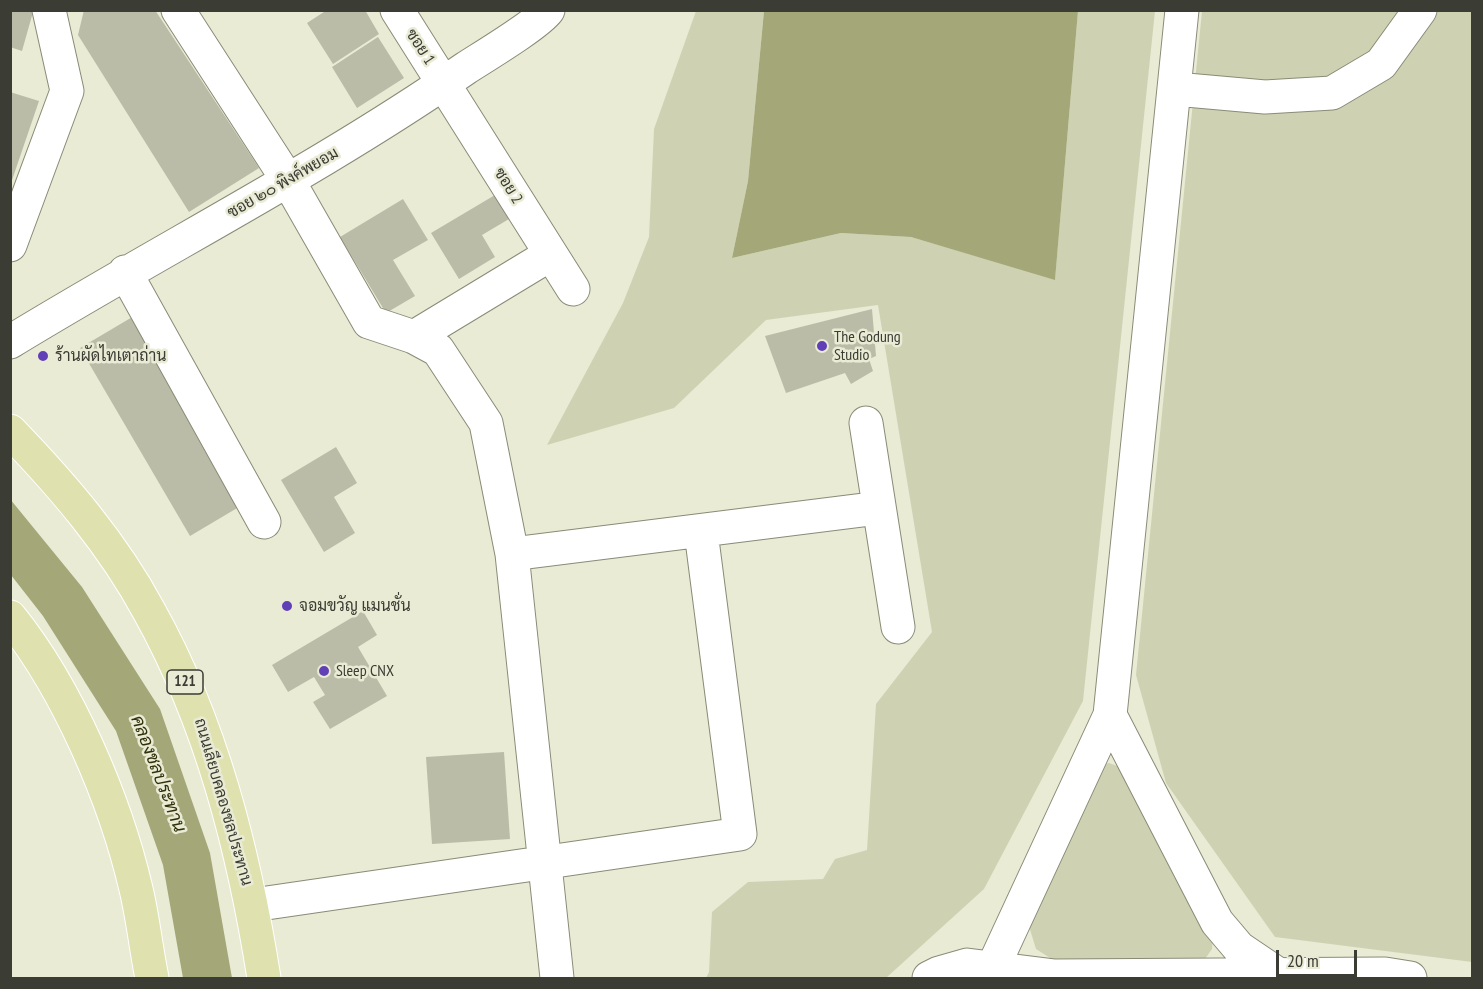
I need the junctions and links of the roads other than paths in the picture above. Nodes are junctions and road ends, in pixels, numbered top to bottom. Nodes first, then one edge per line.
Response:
1 (49, 10) edge
2 (178, 10) edge
3 (397, 10) edge
4 (548, 10) edge
5 (1182, 10) edge
6 (1420, 10) edge
7 (443, 84) junction
8 (1175, 89) junction
9 (289, 182) junction
10 (10, 245) edge
11 (551, 254) junction
12 (125, 272) junction
13 (573, 289) dead end
14 (414, 337) junction
15 (10, 342) edge
16 (866, 423) dead end
17 (10, 431) edge
18 (879, 508) junction
19 (264, 522) dead end
20 (701, 532) junction
21 (512, 554) junction
22 (10, 617) edge
23 (898, 627) dead end
24 (1110, 715) junction
25 (547, 862) junction
26 (253, 905) junction
27 (991, 973) edge
28 (1276, 973) junction
29 (152, 978) edge
30 (264, 978) edge
31 (557, 978) edge
32 (929, 978) edge
33 (1410, 978) edge

1 - 10 street
2 - 9 street
3 - 7 street, ซอย 1
4 - 7 street, ซอย ๒๐ พิงค์พยอม
5 - 8 street
6 - 8 street
7 - 9 street, ซอย ๒๐ พิงค์พยอม
7 - 11 street, ซอย 2
8 - 24 street
9 - 12 street, ซอย ๒๐ พิงค์พยอม
9 - 14 street
11 - 13 street, ซอย 2
11 - 14 street
12 - 15 street, ซอย ๒๐ พิงค์พยอม
12 - 19 street
14 - 21 street
16 - 18 street
17 - 26 main road, ถนนเลียบคลองชลประทาน / 121
18 - 20 street
18 - 23 street
20 - 21 street
20 - 25 street
21 - 25 street
22 - 29 main road
24 - 27 street
24 - 28 street
25 - 26 street
25 - 31 street
26 - 30 main road, ถนนเลียบคลองชลประทาน / 121
27 - 28 street
27 - 32 street
28 - 33 street

